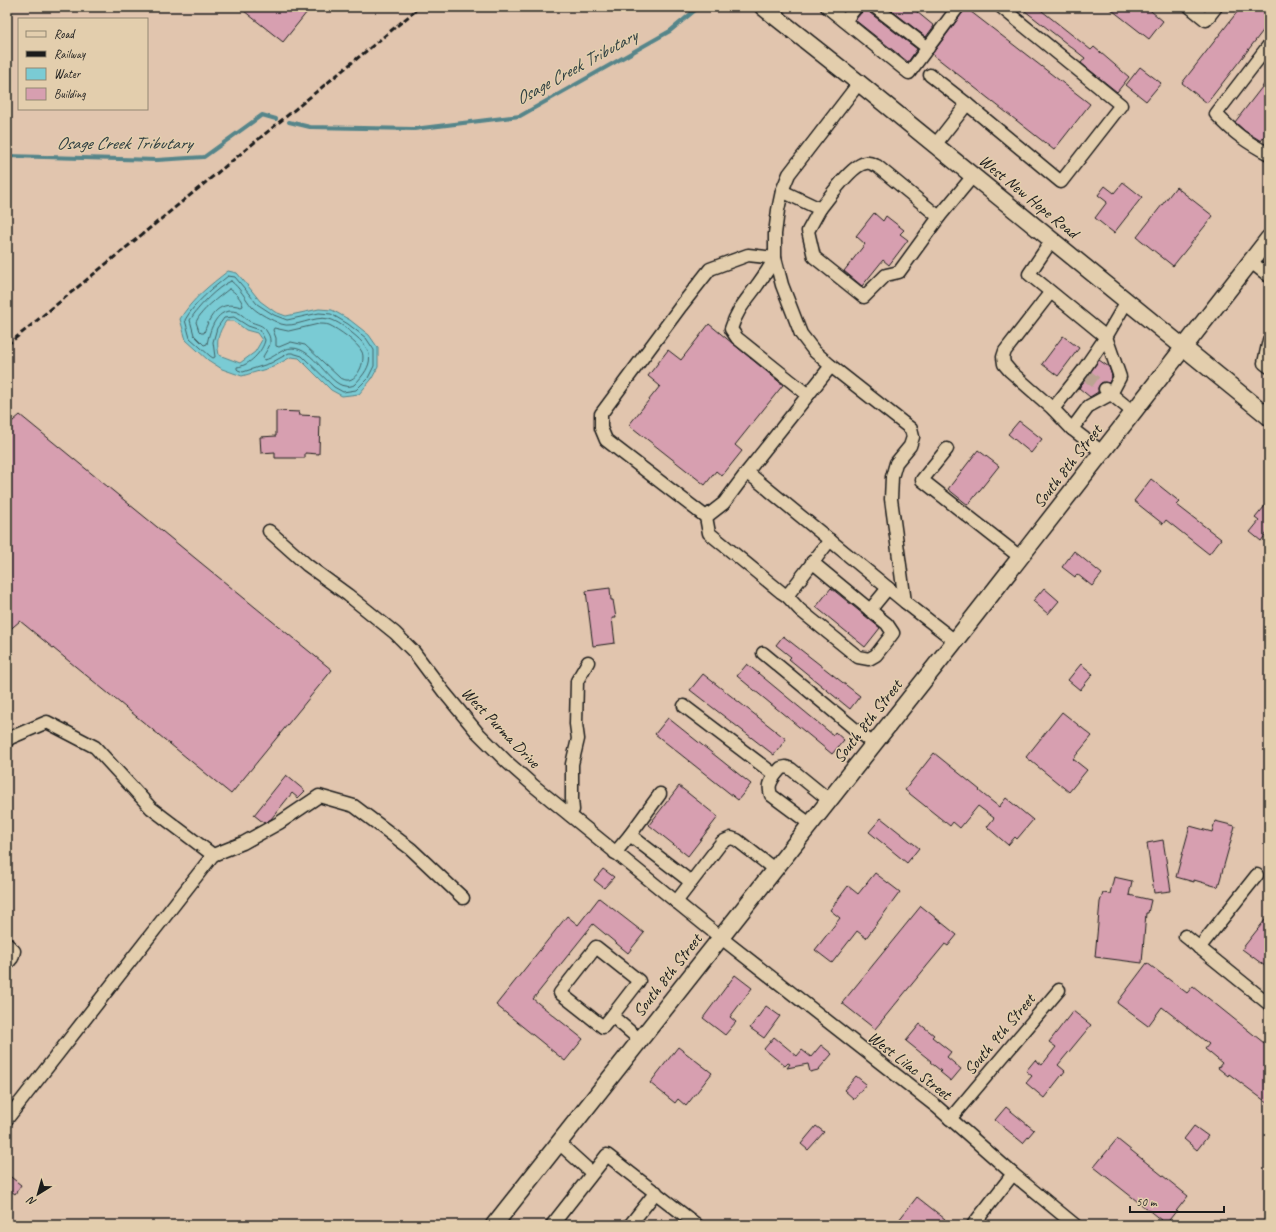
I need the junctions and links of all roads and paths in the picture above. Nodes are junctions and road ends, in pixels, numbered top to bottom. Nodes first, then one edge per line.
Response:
1 (763, 7) edge
2 (828, 7) edge
3 (856, 7) edge
4 (876, 7) edge
5 (958, 7) edge
6 (1001, 7) edge
7 (1190, 7) edge
8 (1216, 7) edge
9 (845, 22) junction
10 (1269, 45) edge
11 (928, 48) junction
12 (930, 75) dead end
13 (859, 83) junction
14 (967, 104) junction
15 (936, 145) junction
16 (1269, 154) edge
17 (973, 176) junction
18 (782, 191) junction
19 (820, 209) junction
20 (939, 217) junction
21 (1269, 238) edge
22 (1052, 240) junction
23 (775, 258) junction
24 (1251, 262) junction
25 (1269, 276) edge
26 (1050, 293) junction
27 (1127, 301) junction
28 (1106, 337) junction
29 (1269, 340) edge
30 (1184, 347) junction
31 (831, 366) junction
32 (1269, 368) edge
33 (1108, 391) junction
34 (808, 395) junction
35 (1053, 409) junction
36 (1133, 412) junction
37 (1269, 417) edge
38 (1072, 428) junction
39 (947, 449) dead end
40 (1102, 452) junction
41 (747, 472) junction
42 (706, 517) junction
43 (268, 531) dead end
44 (830, 540) junction
45 (1020, 557) junction
46 (812, 562) junction
47 (888, 588) junction
48 (787, 596) junction
49 (905, 602) junction
50 (870, 610) junction
51 (955, 641) junction
52 (763, 653) dead end
53 (588, 662) dead end
54 (684, 706) dead end
55 (7, 741) edge
56 (873, 744) junction
57 (775, 775) junction
58 (660, 794) dead end
59 (829, 800) junction
60 (570, 815) junction
61 (810, 824) junction
62 (630, 835) junction
63 (616, 853) junction
64 (213, 855) junction
65 (774, 869) junction
66 (1257, 875) dead end
67 (692, 882) junction
68 (463, 898) dead end
69 (676, 902) junction
70 (1185, 936) dead end
71 (720, 937) junction
72 (7, 944) edge
73 (1199, 948) junction
74 (7, 964) edge
75 (1059, 990) dead end
76 (1269, 1004) edge
77 (612, 1016) junction
78 (640, 1040) junction
79 (7, 1119) edge
80 (950, 1119) junction
81 (559, 1143) junction
82 (592, 1173) junction
83 (1013, 1174) junction
84 (656, 1192) junction
85 (494, 1225) edge
86 (552, 1225) edge
87 (630, 1225) edge
88 (697, 1225) edge
89 (973, 1225) edge
90 (1075, 1225) edge

1 - 13 main road, West New Hope Road
2 - 9 street
3 - 9 street
4 - 11 street
5 - 11 street
6 - 14 street
7 - 8 street
9 - 11 street
10 - 16 street
12 - 14 street
13 - 15 main road, West New Hope Road
13 - 18 street
14 - 15 street
15 - 17 main road, West New Hope Road
17 - 20 street
17 - 22 main road, West New Hope Road
18 - 19 street
18 - 23 street
19 - 20 street
19 - 20 street
21 - 24 main road, South 8th Street
22 - 26 street
22 - 27 main road, West New Hope Road
23 - 31 street
23 - 34 street
23 - 42 street
24 - 25 street
24 - 30 main road, South 8th Street
26 - 28 street
26 - 35 street
27 - 28 street
27 - 30 main road, West New Hope Road
28 - 33 street
28 - 35 street
29 - 32 street
30 - 36 main road, South 8th Street
30 - 37 main road, West New Hope Road
31 - 34 street
31 - 49 street
33 - 36 street
33 - 38 street
34 - 41 street
35 - 38 street
36 - 40 main road, South 8th Street
38 - 40 street
39 - 45 street
40 - 45 main road, South 8th Street
41 - 42 street
41 - 44 street
42 - 48 street
43 - 60 street, West Purma Drive
44 - 46 street
44 - 47 street
45 - 51 main road, South 8th Street
46 - 48 street
46 - 50 street
47 - 49 street
47 - 50 street
48 - 50 street
49 - 51 street
51 - 56 main road, South 8th Street
52 - 56 street
53 - 60 street
54 - 57 street
55 - 64 street
56 - 59 main road, South 8th Street
57 - 59 street
57 - 61 street
58 - 62 street
59 - 61 main road, South 8th Street
60 - 63 street, West Purma Drive
61 - 65 main road, South 8th Street
62 - 63 street
62 - 67 street
63 - 69 street, West Purma Drive
64 - 68 street
64 - 79 street
65 - 67 street
65 - 71 main road, South 8th Street
66 - 73 street
67 - 69 street
69 - 71 street, West Purma Drive
70 - 73 street
71 - 78 main road, South 8th Street
71 - 80 street, West Lilac Street
72 - 74 street
73 - 76 street
75 - 80 street, South 9th Street
77 - 77 street
77 - 78 street
78 - 81 main road, South 8th Street
80 - 83 street, West Lilac Street
81 - 82 street
81 - 85 main road, South 8th Street
82 - 84 street
82 - 86 street
83 - 89 street
83 - 90 street, West Lilac Street
84 - 87 street
84 - 88 street

